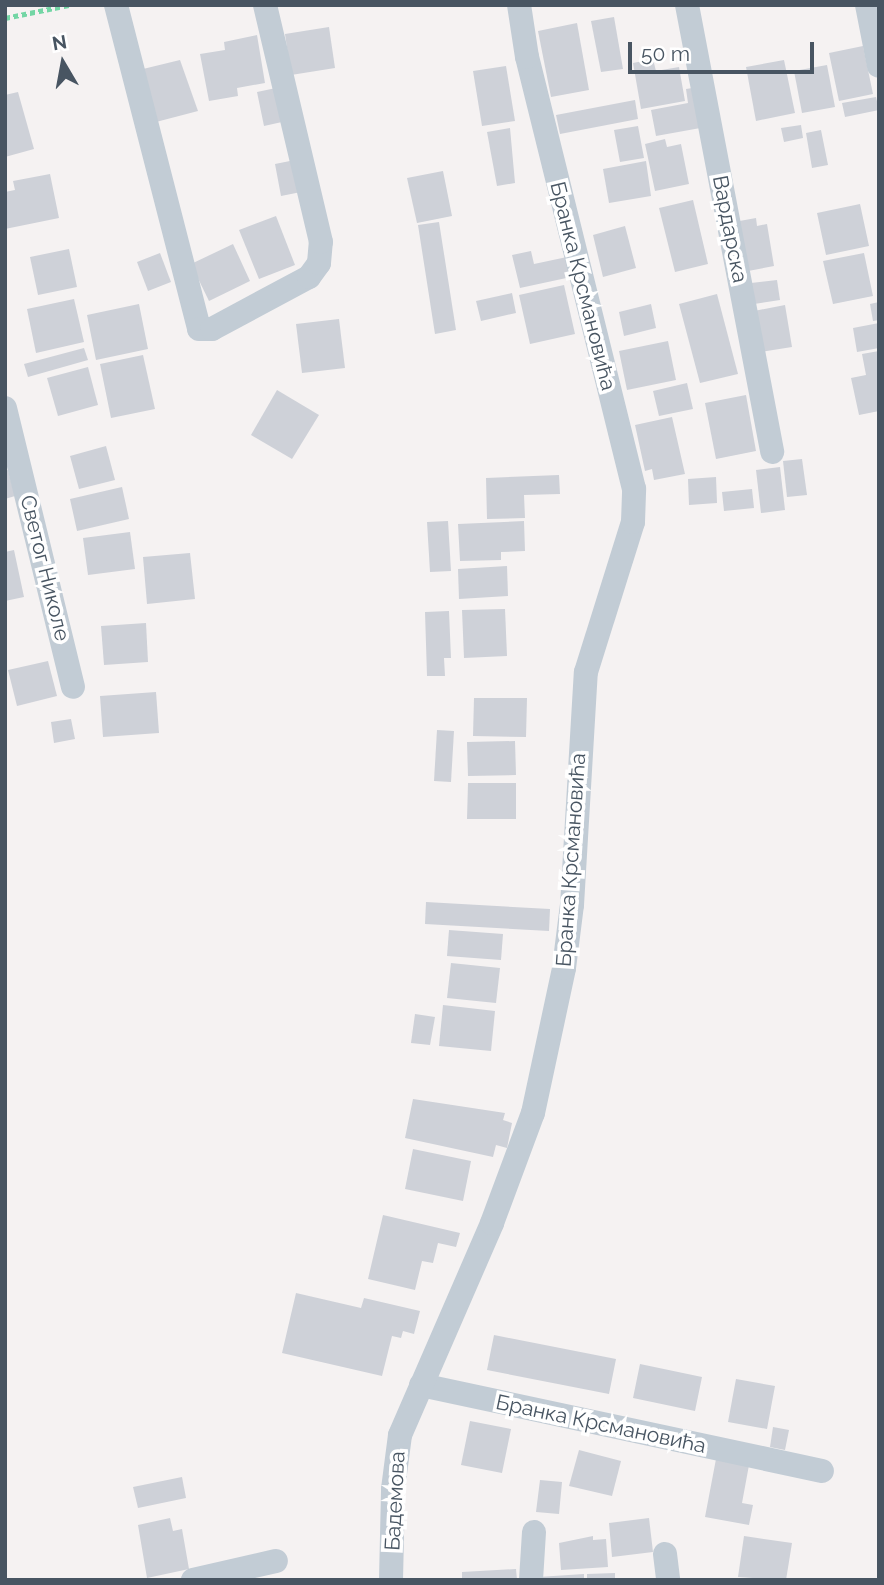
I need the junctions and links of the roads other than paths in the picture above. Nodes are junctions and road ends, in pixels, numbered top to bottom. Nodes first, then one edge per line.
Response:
1 (116, 5) edge
2 (265, 5) edge
3 (519, 5) edge
4 (687, 5) edge
5 (867, 5) edge
6 (879, 65) edge
7 (5, 408) edge
8 (772, 452) dead end
9 (73, 687) dead end
10 (421, 1385) junction
11 (822, 1471) dead end
12 (534, 1532) dead end
13 (665, 1554) dead end
14 (276, 1561) dead end
15 (193, 1580) edge
16 (391, 1580) edge
17 (531, 1580) edge
18 (668, 1580) edge

1 - 2 street
3 - 10 street, Бранка Крсмановића
4 - 8 street, Вардарска
5 - 6 street
7 - 9 street, Светог Николе
10 - 11 street, Бранка Крсмановића
10 - 16 street, Бадемова
12 - 17 street
13 - 18 street
14 - 15 street

